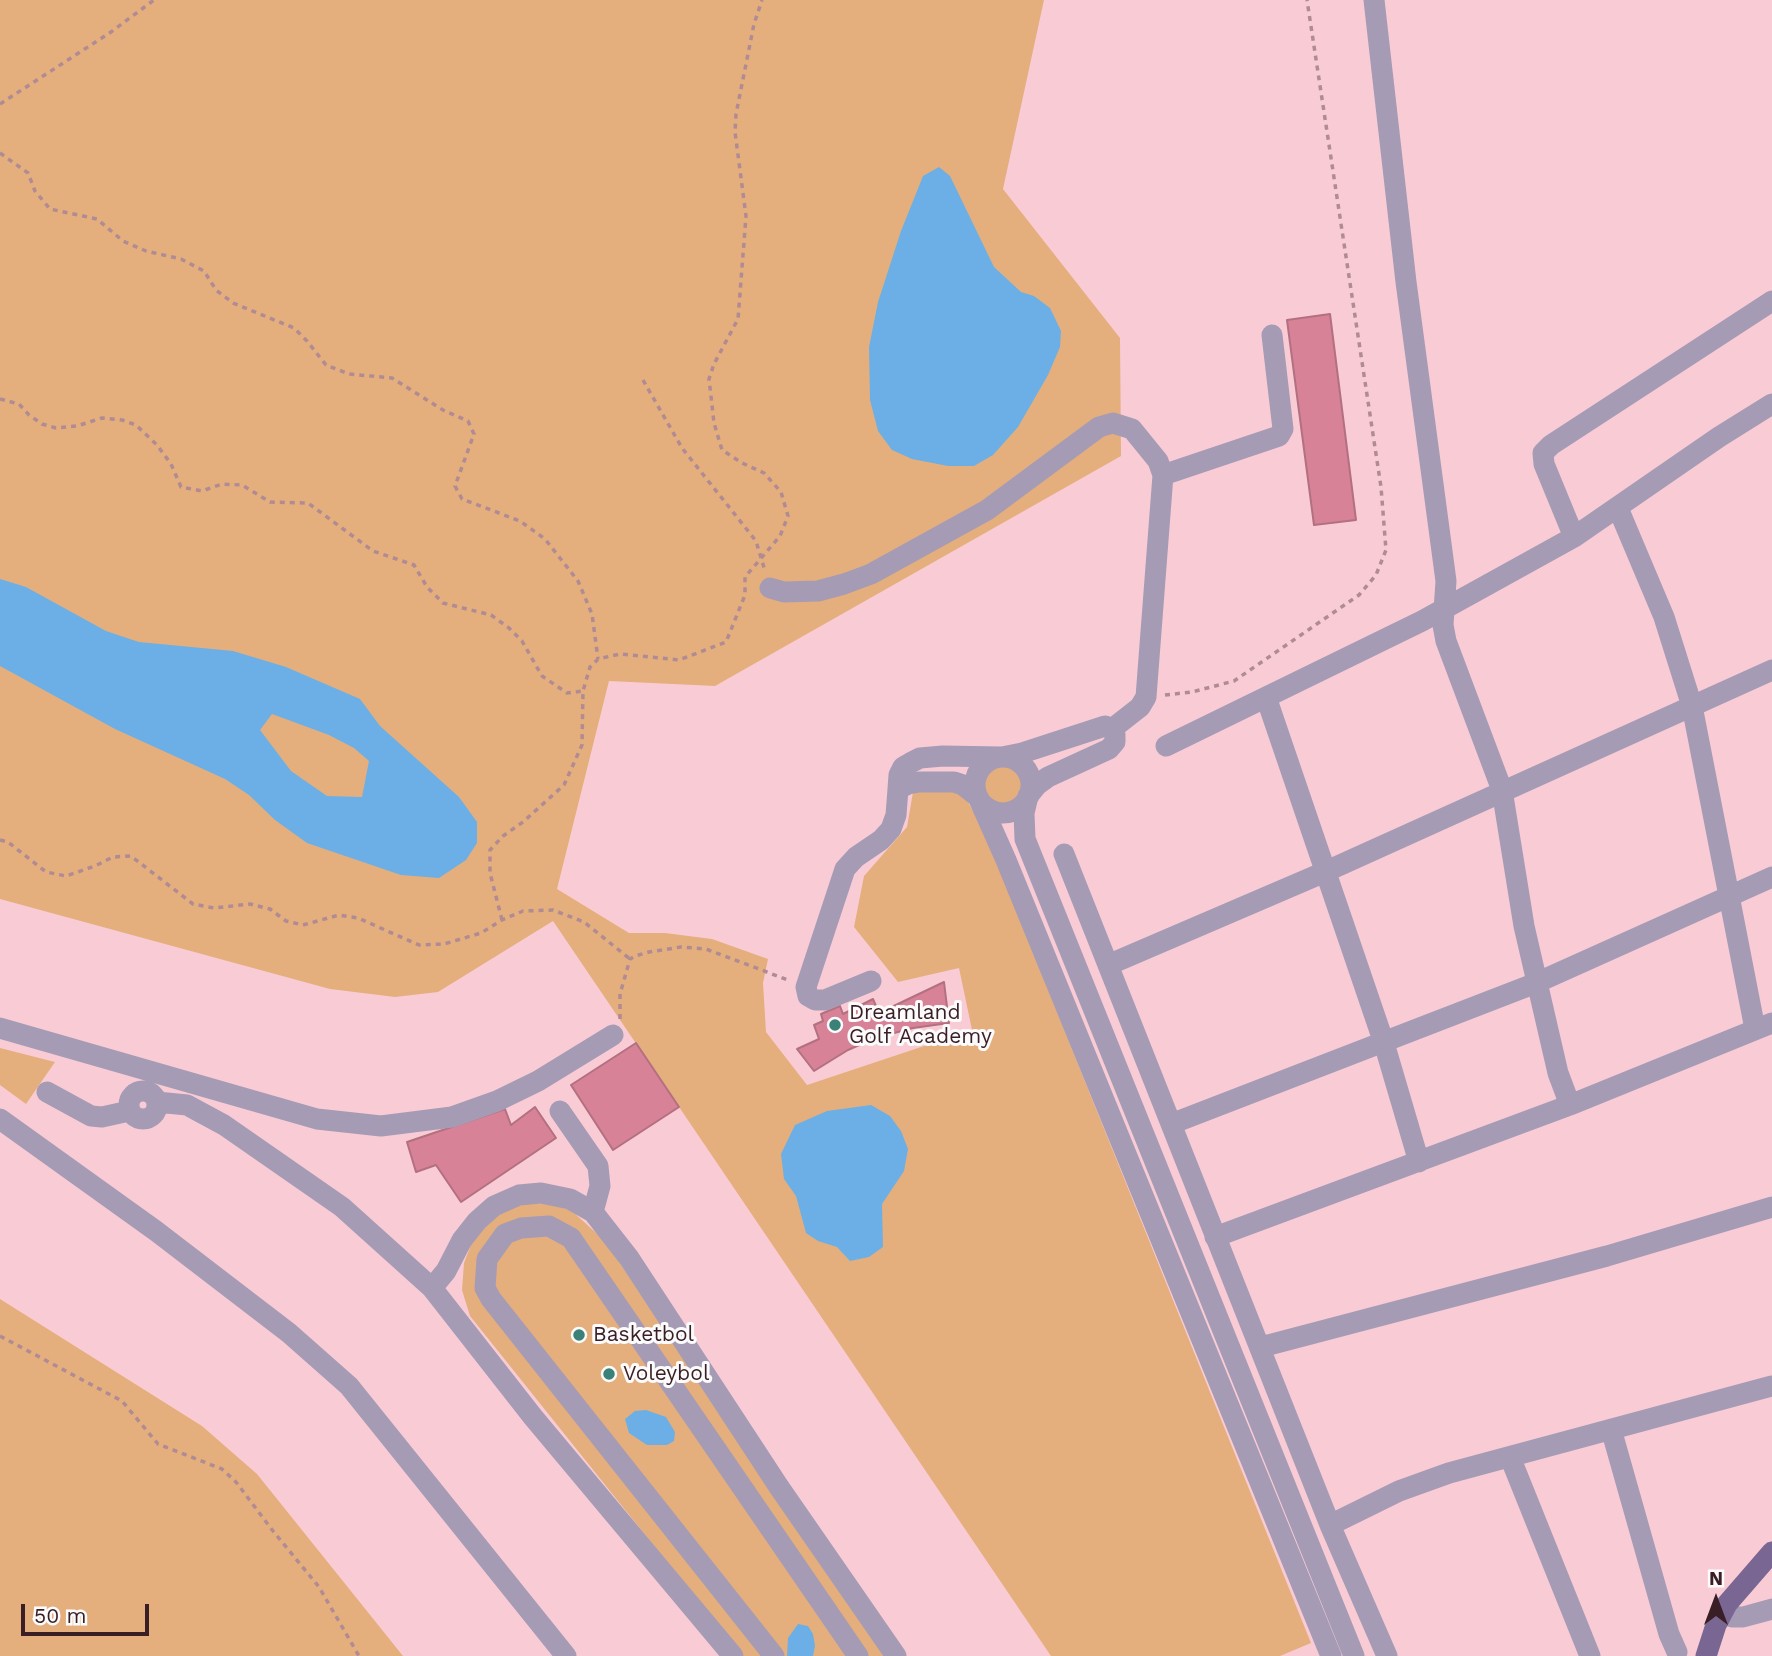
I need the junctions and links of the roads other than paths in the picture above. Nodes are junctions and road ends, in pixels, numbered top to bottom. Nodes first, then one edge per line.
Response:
1 (1374, 0) edge
2 (1772, 301) edge
3 (1272, 335) dead end
4 (1772, 404) edge
5 (1163, 475) junction
6 (1618, 508) junction
7 (1574, 537) junction
8 (770, 588) road end
9 (1446, 608) junction
10 (1772, 670) edge
11 (1266, 697) junction
12 (1692, 706) junction
13 (1112, 729) junction
14 (1166, 746) dead end
15 (1002, 757) junction
16 (898, 789) junction
17 (1502, 790) junction
18 (1028, 796) junction
19 (978, 797) junction
20 (1064, 854) dead end
21 (1327, 871) junction
22 (1772, 877) edge
23 (1729, 896) junction
24 (1108, 965) junction
25 (871, 981) dead end
26 (1536, 983) junction
27 (1764, 1026) edge
28 (0, 1028) edge
29 (617, 1031) road end
30 (1384, 1043) junction
31 (47, 1092) dead end
32 (1570, 1105) junction
33 (560, 1111) dead end
34 (0, 1119) edge
35 (1171, 1124) junction
36 (1419, 1162) junction
37 (1772, 1207) edge
38 (593, 1212) junction
39 (1215, 1237) junction
40 (432, 1288) junction
41 (1261, 1347) junction
42 (1772, 1386) edge
43 (1611, 1429) junction
44 (1510, 1457) junction
45 (1331, 1525) junction
46 (1772, 1552) edge
47 (1772, 1609) edge
48 (1721, 1614) junction
49 (1672, 1654) edge
50 (1707, 1655) edge
51 (566, 1656) edge
52 (733, 1656) edge
53 (774, 1656) edge
54 (858, 1656) edge
55 (896, 1656) edge
56 (1331, 1656) edge
57 (1354, 1656) edge
58 (1387, 1656) edge
59 (1590, 1656) edge

1 - 9 street
2 - 7 street
3 - 5 street
4 - 6 street
5 - 8 street
5 - 13 street
6 - 7 street
6 - 12 street
7 - 9 street
9 - 11 street
9 - 17 street
10 - 12 street
11 - 14 street
11 - 21 street
12 - 17 street
12 - 23 street
13 - 15 street
13 - 18 street
15 - 16 street
15 - 18 street
15 - 19 street
16 - 19 street
16 - 25 street
17 - 21 street
17 - 26 street
18 - 19 street
18 - 57 street
19 - 56 street
20 - 24 street
21 - 24 street
21 - 30 street
22 - 23 street
23 - 26 street
23 - 27 street
24 - 35 street
26 - 30 street
26 - 32 street
27 - 32 street
28 - 29 street
30 - 35 street
30 - 36 street
31 - 40 street
32 - 36 street
33 - 38 street
34 - 51 street
35 - 39 street
36 - 39 street
37 - 41 street
38 - 40 street
38 - 55 street
39 - 41 street
40 - 52 street
41 - 45 street
42 - 43 street
43 - 44 street
43 - 49 street
44 - 45 street
44 - 59 street
45 - 58 street
46 - 48 main road
47 - 48 street
48 - 50 main road
49 - 50 street
53 - 54 street

